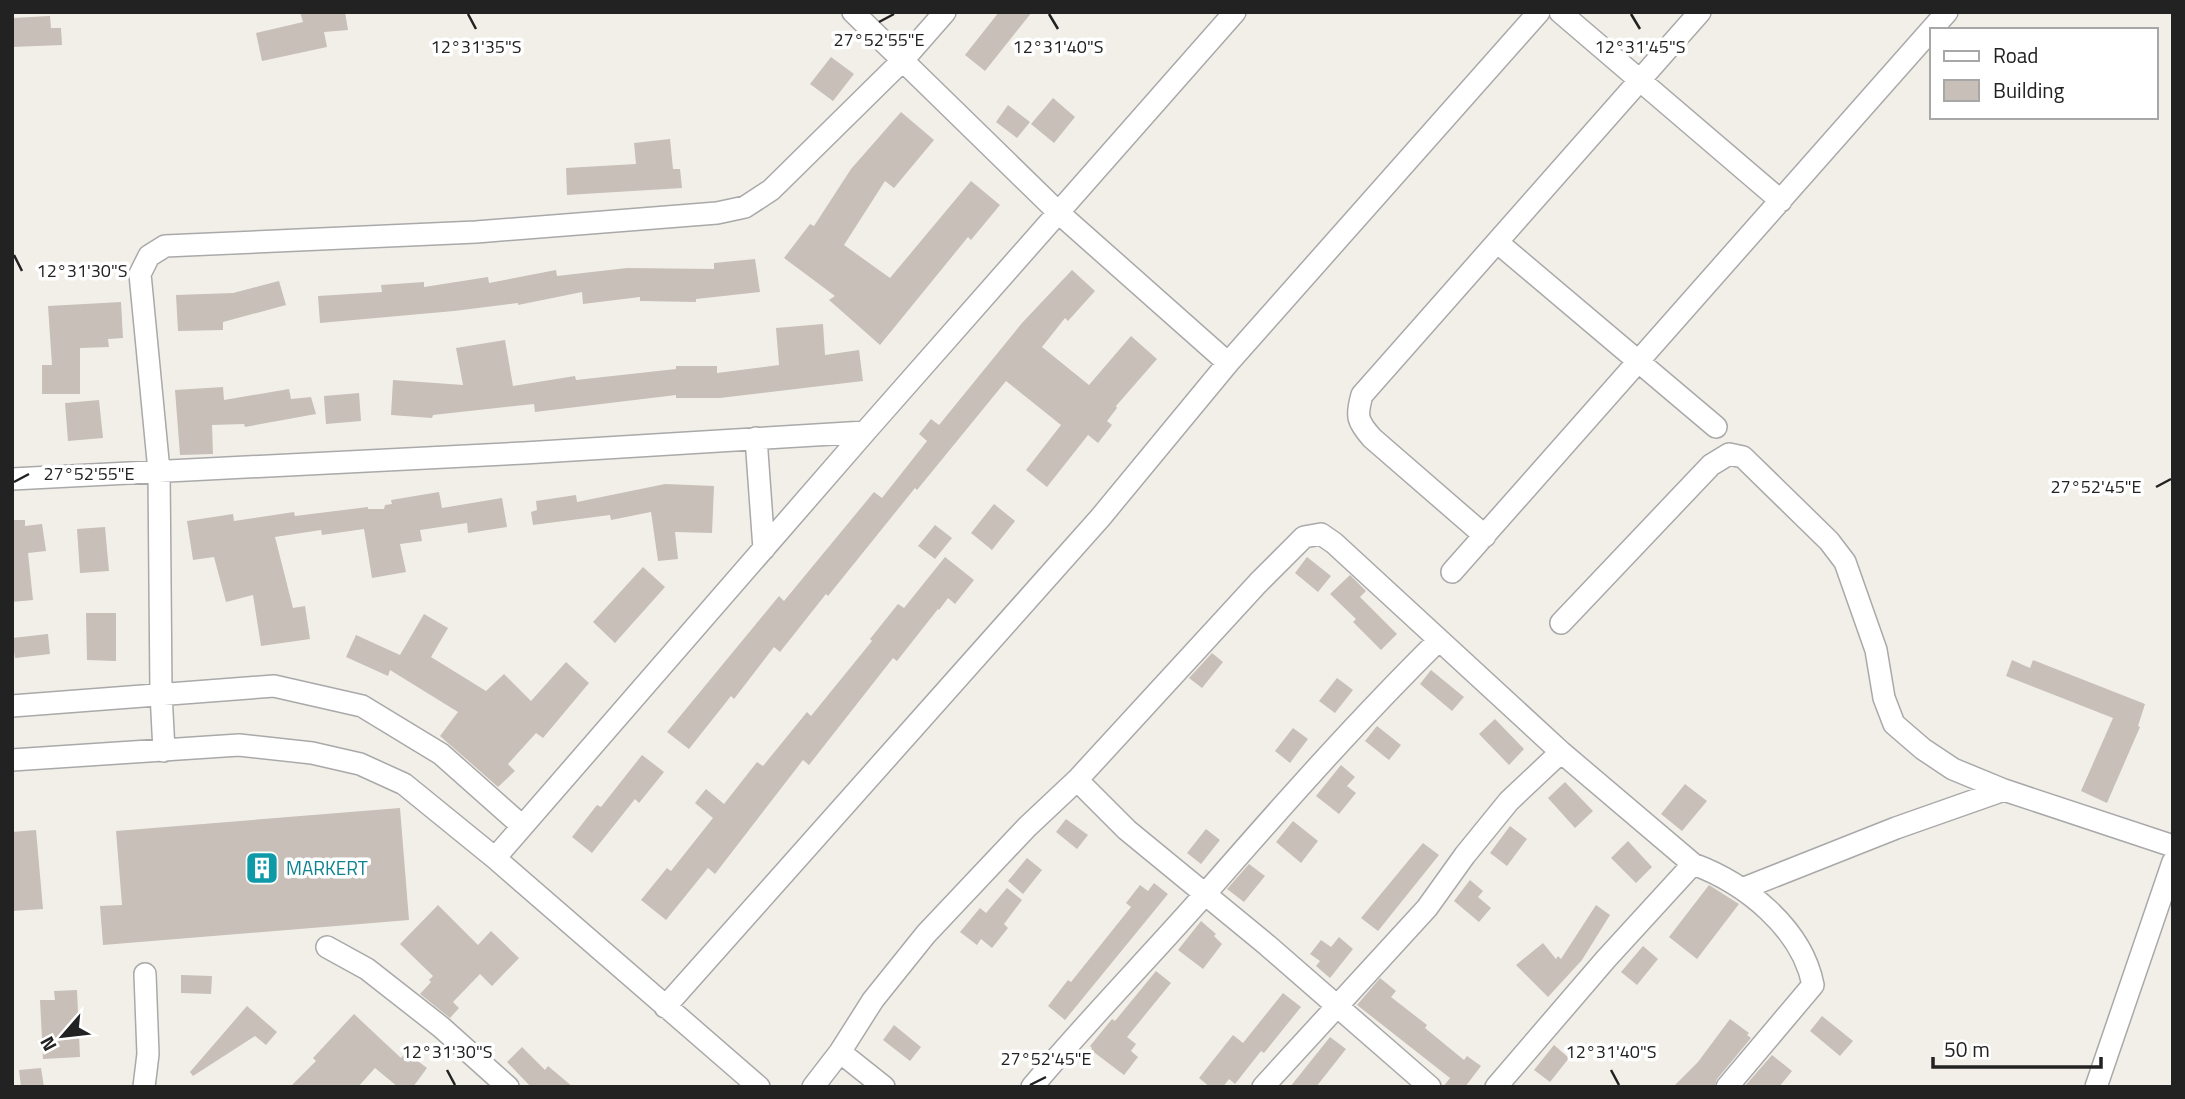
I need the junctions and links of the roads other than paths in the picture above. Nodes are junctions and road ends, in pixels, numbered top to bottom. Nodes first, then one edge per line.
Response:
1 (853, 12) edge
2 (945, 12) edge
3 (1235, 12) edge
4 (1539, 12) edge
5 (1560, 12) edge
6 (1700, 12) edge
7 (1947, 12) edge
8 (1933, 28) edge
9 (1930, 31) edge
10 (903, 60) junction
11 (1640, 80) junction
12 (1781, 201) junction
13 (1059, 214) junction
14 (1497, 242) junction
15 (1639, 362) junction
16 (1228, 363) junction
17 (1716, 427) dead end
18 (865, 432) junction
19 (756, 438) junction
20 (159, 471) junction
21 (12, 479) edge
22 (1485, 536) junction
23 (764, 549) junction
24 (1452, 572) dead end
25 (1561, 622) dead end
26 (1439, 640) junction
27 (161, 693) junction
28 (12, 706) edge
29 (164, 751) junction
30 (1561, 752) junction
31 (12, 760) edge
32 (1077, 780) junction
33 (2004, 790) junction
34 (522, 825) junction
35 (2173, 846) edge
36 (495, 858) junction
37 (2173, 862) edge
38 (1693, 864) junction
39 (1742, 889) junction
40 (1205, 895) junction
41 (327, 947) dead end
42 (145, 974) dead end
43 (665, 1007) junction
44 (1336, 1007) junction
45 (840, 1052) junction
46 (144, 1087) edge
47 (508, 1087) edge
48 (760, 1087) edge
49 (813, 1087) edge
50 (884, 1087) edge
51 (1032, 1087) edge
52 (1263, 1087) edge
53 (1430, 1087) edge
54 (1496, 1087) edge
55 (1727, 1087) edge
56 (2095, 1087) edge

1 - 10 street
2 - 10 street
3 - 13 street
4 - 16 street
5 - 11 street
6 - 11 street
7 - 8 street
9 - 12 street
10 - 13 street
10 - 20 street
11 - 12 street
11 - 14 street
12 - 15 street
13 - 16 street
13 - 18 street
14 - 15 street
14 - 22 street
15 - 17 street
15 - 22 street
16 - 43 street
18 - 19 street
18 - 23 street
19 - 20 street
19 - 23 street
20 - 21 street
20 - 27 street
22 - 24 street
23 - 34 street
25 - 33 street
26 - 30 street
26 - 32 street
26 - 40 street
27 - 28 street
27 - 29 street
27 - 34 street
29 - 31 street
29 - 36 street
30 - 38 street
30 - 44 street
32 - 40 street
32 - 45 street
33 - 35 street
33 - 39 street
34 - 36 street
36 - 43 street
37 - 56 street
38 - 39 street
38 - 54 street
39 - 55 street
40 - 44 street
40 - 51 street
41 - 47 street
42 - 46 street
43 - 48 street
44 - 52 street
44 - 53 street
45 - 49 street
45 - 50 street

